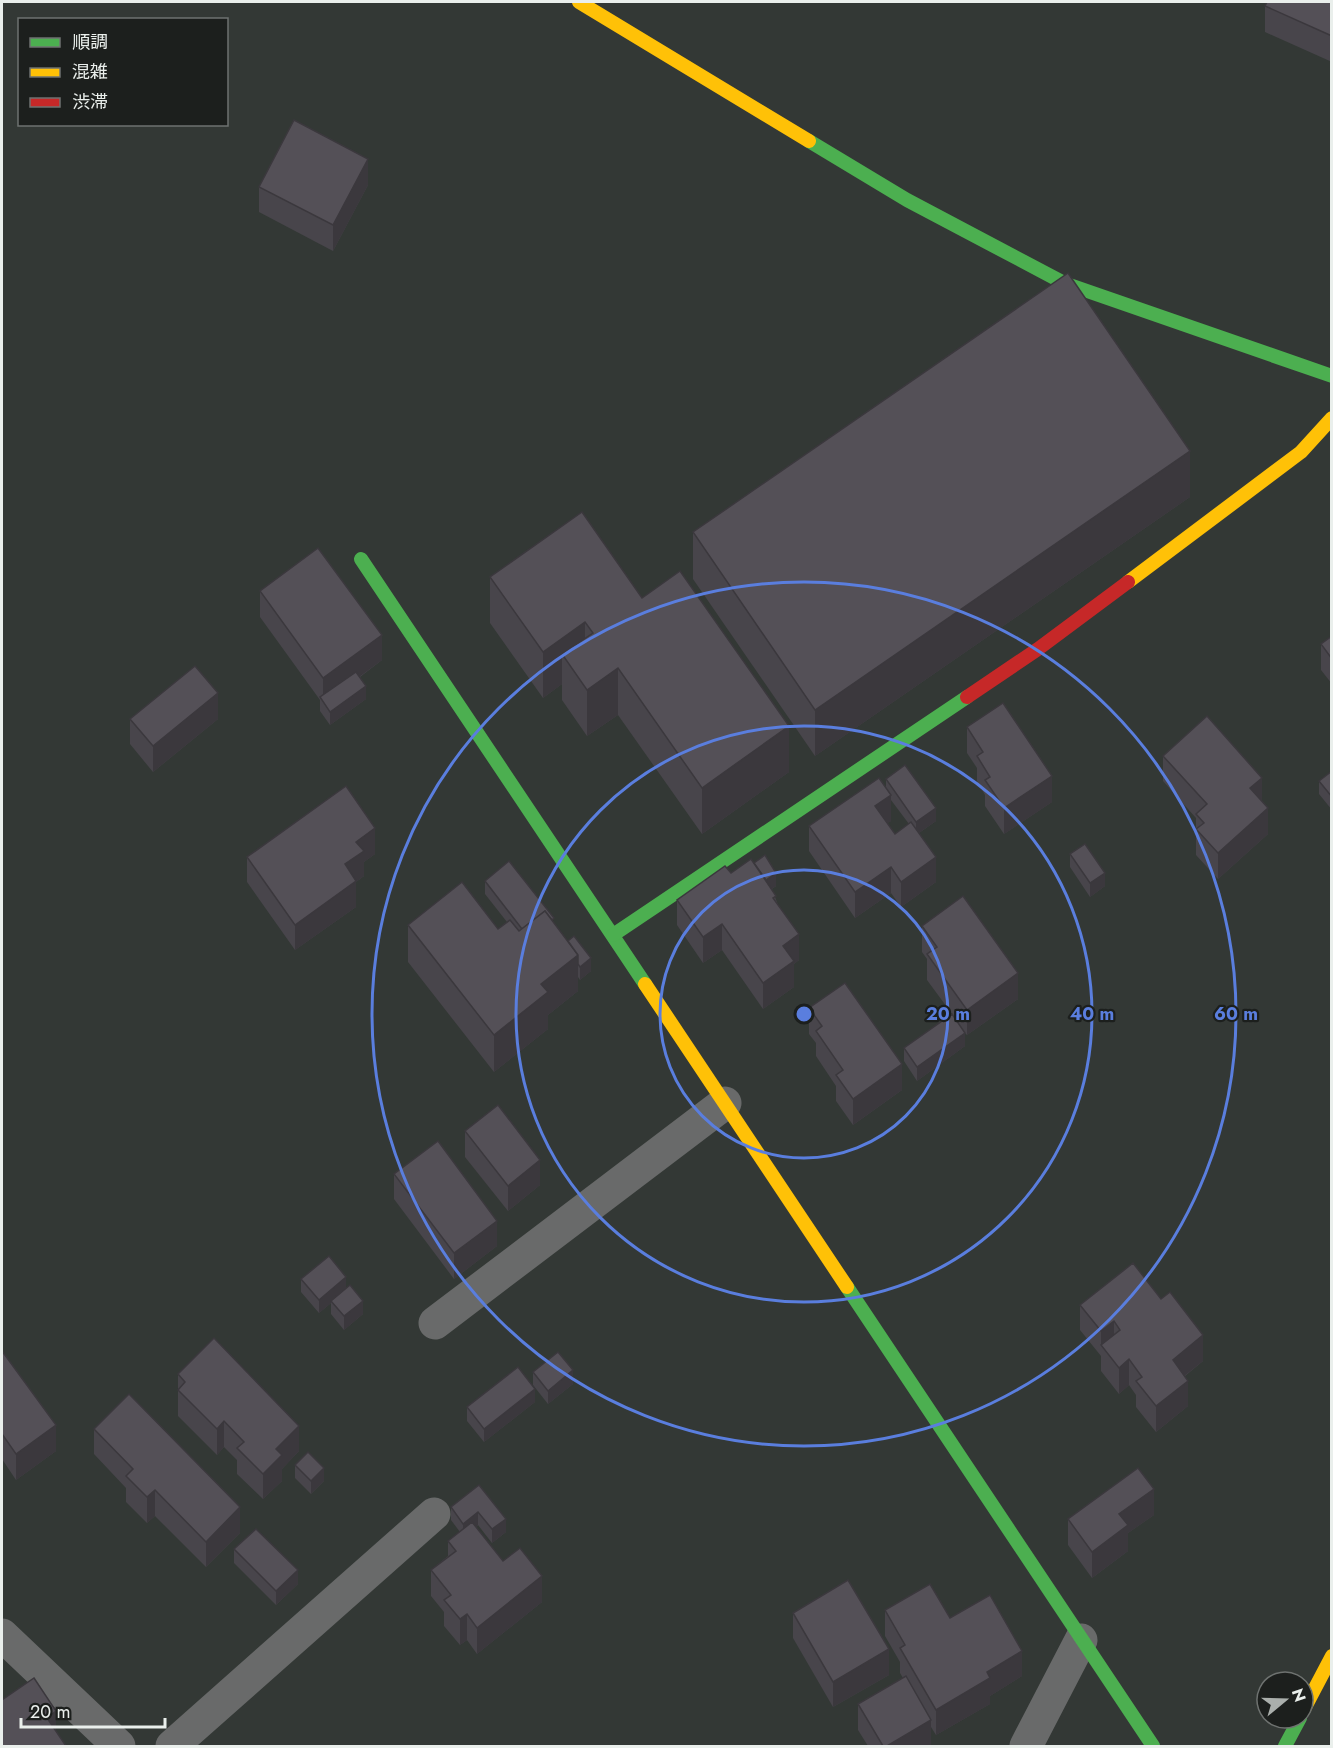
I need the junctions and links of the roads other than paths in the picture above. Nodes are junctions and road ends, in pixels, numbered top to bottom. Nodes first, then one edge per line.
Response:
1 (579, 2) edge
2 (1332, 376) edge
3 (1332, 418) edge
4 (361, 559) dead end
5 (613, 935) junction
6 (725, 1103) junction
7 (435, 1323) dead end
8 (434, 1514) dead end
9 (2, 1635) edge
10 (1081, 1640) junction
11 (1332, 1656) edge
12 (1315, 1688) edge
13 (1294, 1730) edge
14 (119, 1746) edge
15 (172, 1746) edge
16 (1026, 1746) edge
17 (1153, 1746) edge
18 (1285, 1746) edge

1 - 2 main road
3 - 5 main road
4 - 5 main road
5 - 6 main road
6 - 7 street
6 - 10 main road
8 - 15 street
9 - 14 street
10 - 16 street
10 - 17 main road
11 - 12 main road
13 - 18 main road

